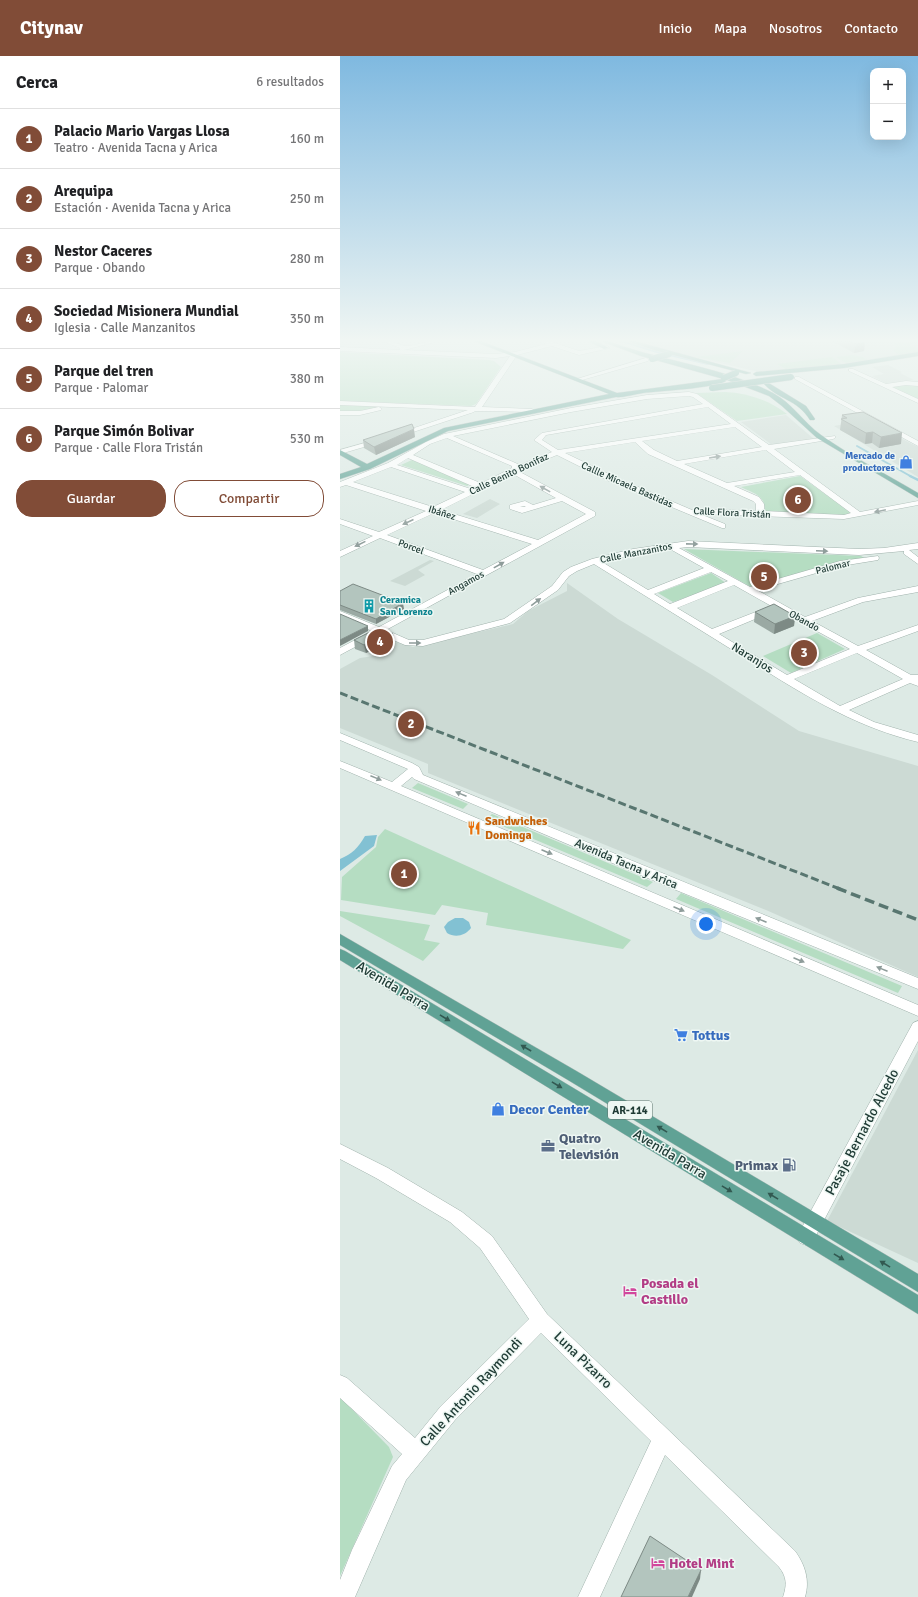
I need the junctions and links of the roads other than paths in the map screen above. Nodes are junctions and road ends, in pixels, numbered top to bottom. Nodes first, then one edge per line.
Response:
1 (368, 412) edge
2 (468, 412) edge
3 (525, 412) edge
4 (560, 412) edge
5 (668, 412) edge
6 (719, 412) edge
7 (788, 412) edge
8 (793, 412) edge
9 (803, 412) edge
10 (807, 412) edge
11 (858, 412) edge
12 (341, 414) edge
13 (812, 419) junction
14 (801, 420) junction
15 (429, 425) junction
16 (737, 425) junction
17 (817, 425) dead end
18 (444, 433) junction
19 (823, 435) junction
20 (391, 437) edge
21 (833, 437) joint
22 (384, 439) edge
23 (637, 441) junction
24 (918, 444) edge
25 (768, 448) junction
26 (854, 449) dead end
27 (340, 452) edge
28 (557, 452) junction
29 (408, 455) junction
30 (676, 463) junction
31 (391, 465) junction
32 (367, 467) junction
33 (516, 469) junction
34 (891, 471) dead end
35 (802, 473) junction
36 (340, 477) edge
37 (343, 484) edge
38 (728, 485) junction
39 (480, 486) junction
40 (918, 487) edge
41 (471, 491) junction
42 (918, 496) edge
43 (562, 498) junction
44 (918, 503) edge
45 (532, 508) dead end
46 (434, 510) junction
47 (688, 511) junction
48 (723, 513) junction
49 (759, 514) junction
50 (859, 515) junction
51 (340, 521) edge
52 (379, 535) junction
53 (721, 536) junction
54 (538, 543) junction
55 (670, 546) junction
56 (918, 546) edge
57 (918, 550) edge
58 (907, 552) junction
59 (340, 554) edge
60 (595, 561) junction
61 (918, 561) edge
62 (711, 570) junction
63 (483, 574) junction
64 (734, 582) junction
65 (918, 589) edge
66 (748, 590) junction
67 (647, 593) junction
68 (670, 607) junction
69 (778, 607) junction
70 (340, 614) edge
71 (803, 620) junction
72 (918, 628) edge
73 (378, 631) junction
74 (712, 633) junction
75 (857, 650) junction
76 (340, 652) edge
77 (786, 678) junction
78 (915, 679) edge
79 (840, 710) junction
80 (340, 736) edge
81 (918, 739) edge
82 (340, 764) edge
83 (415, 769) junction
84 (394, 786) junction
85 (485, 804) junction
86 (468, 819) junction
87 (671, 883) junction
88 (657, 899) junction
89 (340, 939) edge
90 (340, 954) edge
91 (918, 984) edge
92 (918, 1011) edge
93 (918, 1027) edge
94 (340, 1151) edge
95 (814, 1221) junction
96 (806, 1237) junction
97 (918, 1284) edge
98 (918, 1305) edge
99 (541, 1320) junction
100 (340, 1385) edge
101 (663, 1437) junction
102 (415, 1452) junction
103 (344, 1597) edge
104 (589, 1597) edge
105 (794, 1597) edge

1 - 12 street
2 - 15 street
3 - 18 main road
4 - 18 street
5 - 28 street, Callle Micaela Bastidas
6 - 16 street
7 - 14 main road
8 - 14 main road
9 - 13 main road
10 - 13 main road
11 - 24 street
13 - 17 main road
14 - 19 main road
15 - 18 street
15 - 20 street
16 - 23 street, Calle Benito Bonifaz
16 - 25 street
18 - 29 street
18 - 32 main road
18 - 33 street
19 - 21 street
19 - 25 street
19 - 42 main road
21 - 26 main road
22 - 27 street
23 - 28 street, Calle Benito Bonifaz
23 - 30 street
30 -> 25 street
25 - 35 street
27 - 32 main road
28 - 33 street, Calle Benito Bonifaz
28 - 47 street, Callle Micaela Bastidas
29 - 31 street
29 - 39 street
30 - 38 street
31 - 37 street
31 - 41 street
32 - 36 main road
33 - 39 street, Calle Benito Bonifaz
43 -> 33 street
34 - 40 main road
35 - 38 street
35 - 50 street
37 - 46 street, Ibáñez
38 - 49 street
39 - 41 street, Calle Benito Bonifaz
41 - 46 street, Calle Benito Bonifaz
43 - 45 street
43 - 54 street, Angamos
44 -> 50 street, Calle Flora Tristán
46 -> 52 street, Calle Benito Bonifaz
46 - 54 street, Ibáñez
47 - 48 street, Calle Flora Tristán
47 - 53 street, Callle Micaela Bastidas
48 - 49 street, Calle Flora Tristán
48 - 53 street
49 - 50 street, Calle Flora Tristán
51 - 52 street, Porcel
52 -> 59 street, Calle Benito Bonifaz
52 - 63 street, Porcel
55 -> 53 street, Calle Manzanitos
53 -> 56 street, Calle Manzanitos
63 -> 54 street, Angamos
55 - 60 street, Calle Manzanitos
55 - 62 street, Obando
57 - 58 street, Palomar
58 - 61 street
58 - 66 street, Palomar
60 - 67 street, Naranjos
73 -> 60 street, Calle Manzanitos
62 - 64 street, Obando
62 - 67 street
63 - 73 street, Angamos
64 - 66 street, Obando
64 - 68 street
65 - 71 street
66 - 69 street, Obando
67 - 68 street, Naranjos
68 - 74 street, Naranjos
69 - 71 street, Obando
69 - 74 street
70 - 73 street, Calle Manzanitos
71 - 75 street, Obando
72 - 75 street
73 - 76 street, Angamos
74 - 77 street, Naranjos
75 - 77 street
75 - 78 street, Obando
77 - 79 street, Naranjos
78 - 79 street
79 - 81 street, Naranjos
80 - 83 street, Avenida Tacna y Arica
82 -> 84 street, Avenida Tacna y Arica
83 - 84 street
85 -> 83 street, Avenida Tacna y Arica
84 - 86 street, Avenida Tacna y Arica
85 - 86 street
85 - 87 street, Avenida Tacna y Arica
86 -> 88 street, Avenida Tacna y Arica
87 - 88 street
91 -> 87 street, Avenida Tacna y Arica
88 -> 92 street, Avenida Tacna y Arica
95 -> 89 main road, Avenida Parra / AR-114
90 -> 96 main road, Avenida Parra / AR-114
93 - 95 street, Pasaje Bernardo Alcedo
94 - 99 street, Luna Pizarro
95 - 96 street, Pasaje Bernardo Alcedo
97 -> 95 main road, Avenida Parra / AR-114
96 -> 98 main road, Avenida Parra / AR-114
99 - 101 street, Luna Pizarro
99 - 102 street, Calle Antonio Raymondi
100 - 102 street
101 - 104 street
101 - 105 street, Luna Pizarro
102 - 103 street, Calle Antonio Raymondi

